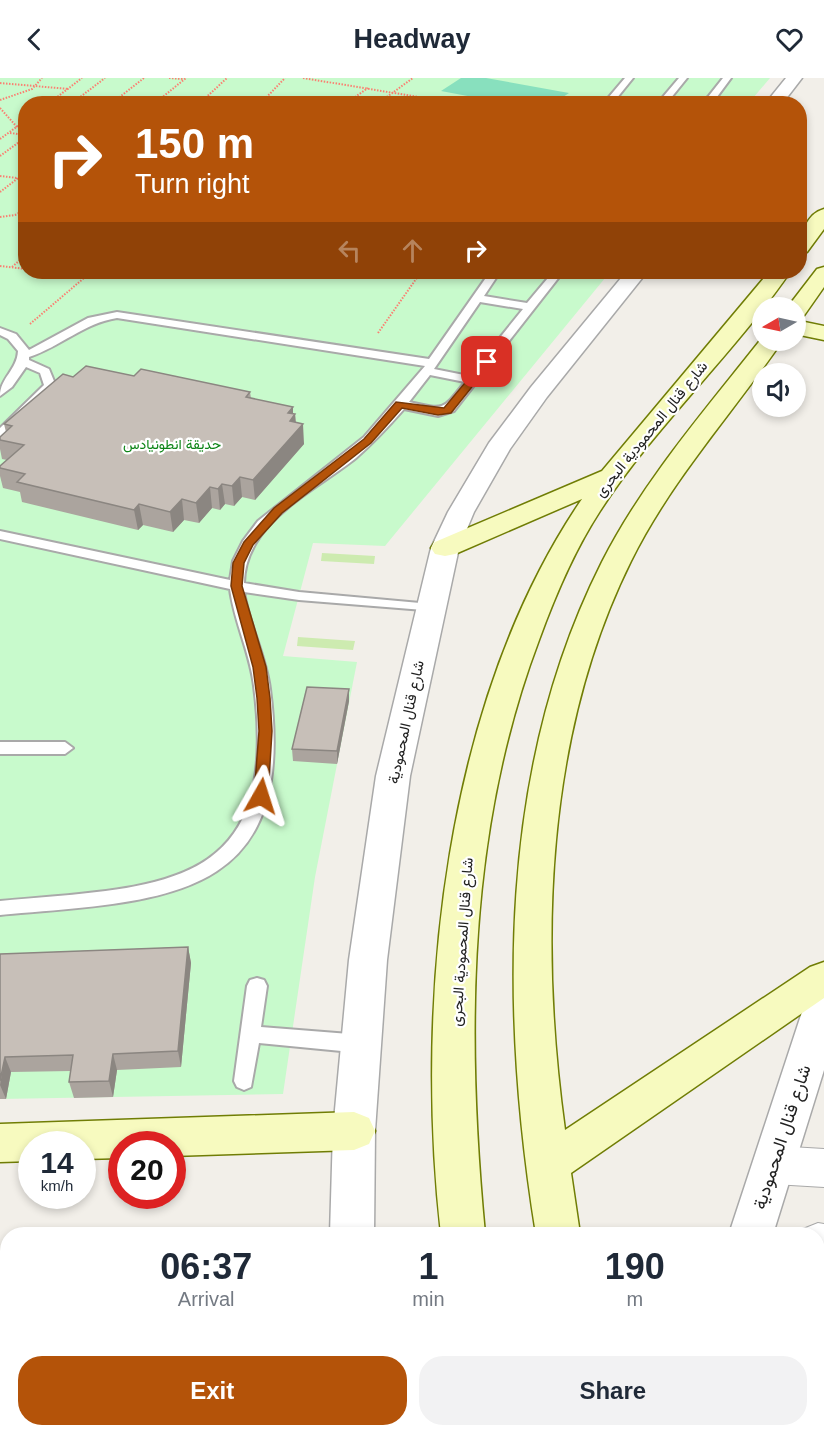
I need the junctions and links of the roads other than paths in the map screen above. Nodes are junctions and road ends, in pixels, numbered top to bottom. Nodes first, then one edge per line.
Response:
1 (629, 78) edge
2 (683, 78) edge
3 (727, 78) edge
4 (794, 78) edge
5 (614, 96) edge
6 (668, 96) edge
7 (713, 96) edge
8 (779, 96) edge
9 (824, 215) edge
10 (807, 238) edge
11 (824, 273) edge
12 (490, 279) edge
13 (552, 279) edge
14 (631, 279) edge
15 (774, 279) edge
16 (806, 297) edge
17 (476, 298) junction
18 (530, 307) junction
19 (806, 329) edge
20 (0, 331) edge
21 (824, 333) edge
22 (764, 351) edge
23 (24, 358) junction
24 (428, 367) junction
25 (473, 380) junction
26 (0, 392) edge
27 (399, 404) junction
28 (0, 435) edge
29 (610, 477) junction
30 (2, 538) edge
31 (445, 548) junction
32 (237, 586) junction
33 (431, 608) junction
34 (0, 748) edge
35 (65, 748) dead end
36 (0, 908) edge
37 (824, 978) edge
38 (257, 986) dead end
39 (824, 1006) edge
40 (250, 1034) junction
41 (362, 1044) junction
42 (244, 1081) dead end
43 (354, 1131) junction
44 (0, 1143) edge
45 (548, 1165) junction
46 (774, 1165) junction
47 (824, 1168) edge
48 (352, 1227) edge
49 (463, 1227) edge
50 (557, 1227) edge
51 (753, 1227) edge

1 - 5 lane
2 - 6 lane
3 - 7 lane
4 - 8 street
9 - 10 main road
11 - 16 main road
12 - 17 lane
13 - 18 lane
14 - 31 street, شارع قنال المحمودية
15 - 29 main road, شارع قنال المحمودية البحرى
17 - 18 lane
17 - 24 lane
18 - 25 lane
19 - 21 main road
20 - 23 lane
22 - 45 main road
23 - 24 lane
23 - 26 lane
23 - 28 lane
24 - 25 lane
24 - 27 lane
25 - 27 lane
27 - 32 lane
29 - 31 main road
29 - 49 main road, شارع قنال المحمودية البحرى
30 - 32 lane
31 - 33 street, شارع قنال المحمودية
32 - 33 lane
32 - 36 lane
33 - 41 street, شارع قنال المحمودية
34 - 35 lane
37 - 45 main road
38 - 40 lane
39 - 46 street, شارع قنال المحمودية
40 - 41 lane
40 - 42 lane
41 - 43 street, شارع قنال المحمودية
43 - 44 main road
43 - 48 street, شارع قنال المحمودية
45 - 50 main road
46 - 47 street
46 - 51 street, شارع قنال المحمودية

